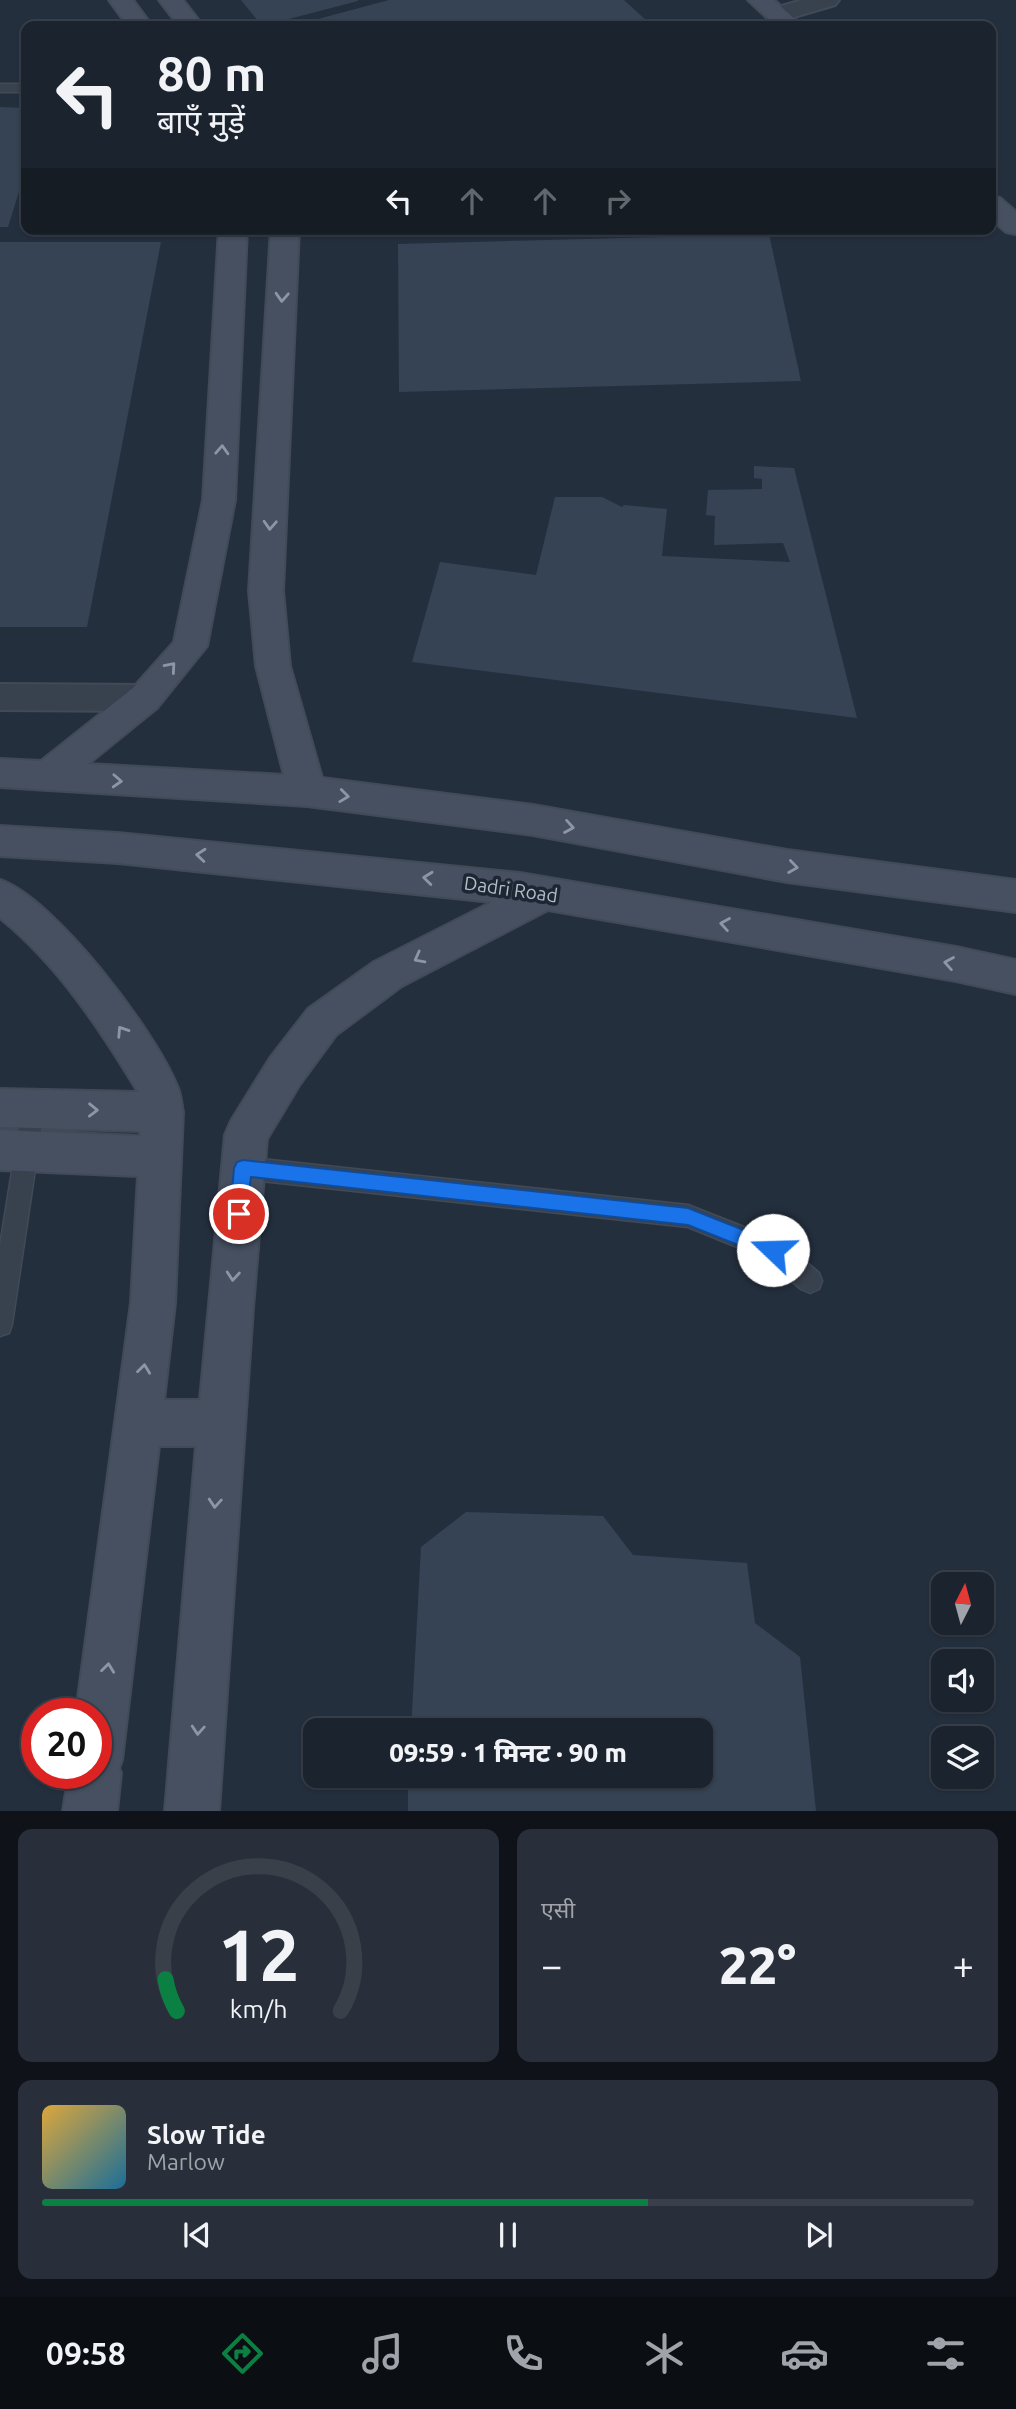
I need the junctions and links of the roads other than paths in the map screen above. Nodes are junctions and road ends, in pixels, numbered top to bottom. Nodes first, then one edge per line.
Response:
1 (121, 0) edge
2 (171, 0) edge
3 (827, 0) edge
4 (776, 14) edge
5 (136, 21) edge
6 (187, 21) edge
7 (0, 88) edge
8 (21, 88) edge
9 (996, 209) edge
10 (1016, 226) edge
11 (233, 235) edge
12 (285, 235) edge
13 (0, 697) edge
14 (145, 698) junction
15 (0, 774) edge
16 (46, 777) junction
17 (307, 791) junction
18 (0, 841) edge
19 (545, 893) junction
20 (0, 896) edge
21 (1016, 896) edge
22 (1016, 977) edge
23 (16, 1109) edge
24 (162, 1112) junction
25 (13, 1150) edge
26 (160, 1157) junction
27 (243, 1168) junction
28 (810, 1281) dead end
29 (0, 1324) edge
30 (138, 1423) junction
31 (222, 1423) junction
32 (104, 1698) edge
33 (93, 1789) edge
34 (90, 1811) edge
35 (192, 1811) edge

1 - 5 street
2 - 6 street
3 - 4 street
7 - 8 lane
9 - 10 street
14 -> 11 street
12 -> 17 street
13 - 14 street
14 - 16 street
15 - 16 street
16 -> 17 street
17 -> 21 street
19 -> 18 street, Dadri Road
22 -> 19 street, Dadri Road
19 -> 27 street
24 -> 20 street
23 -> 24 street
23 - 25 lane
24 - 26 street
25 - 26 street
25 - 29 lane
30 -> 26 street
27 - 28 lane
27 -> 31 street
30 - 31 street
32 -> 30 street
31 -> 35 street
33 - 34 street

